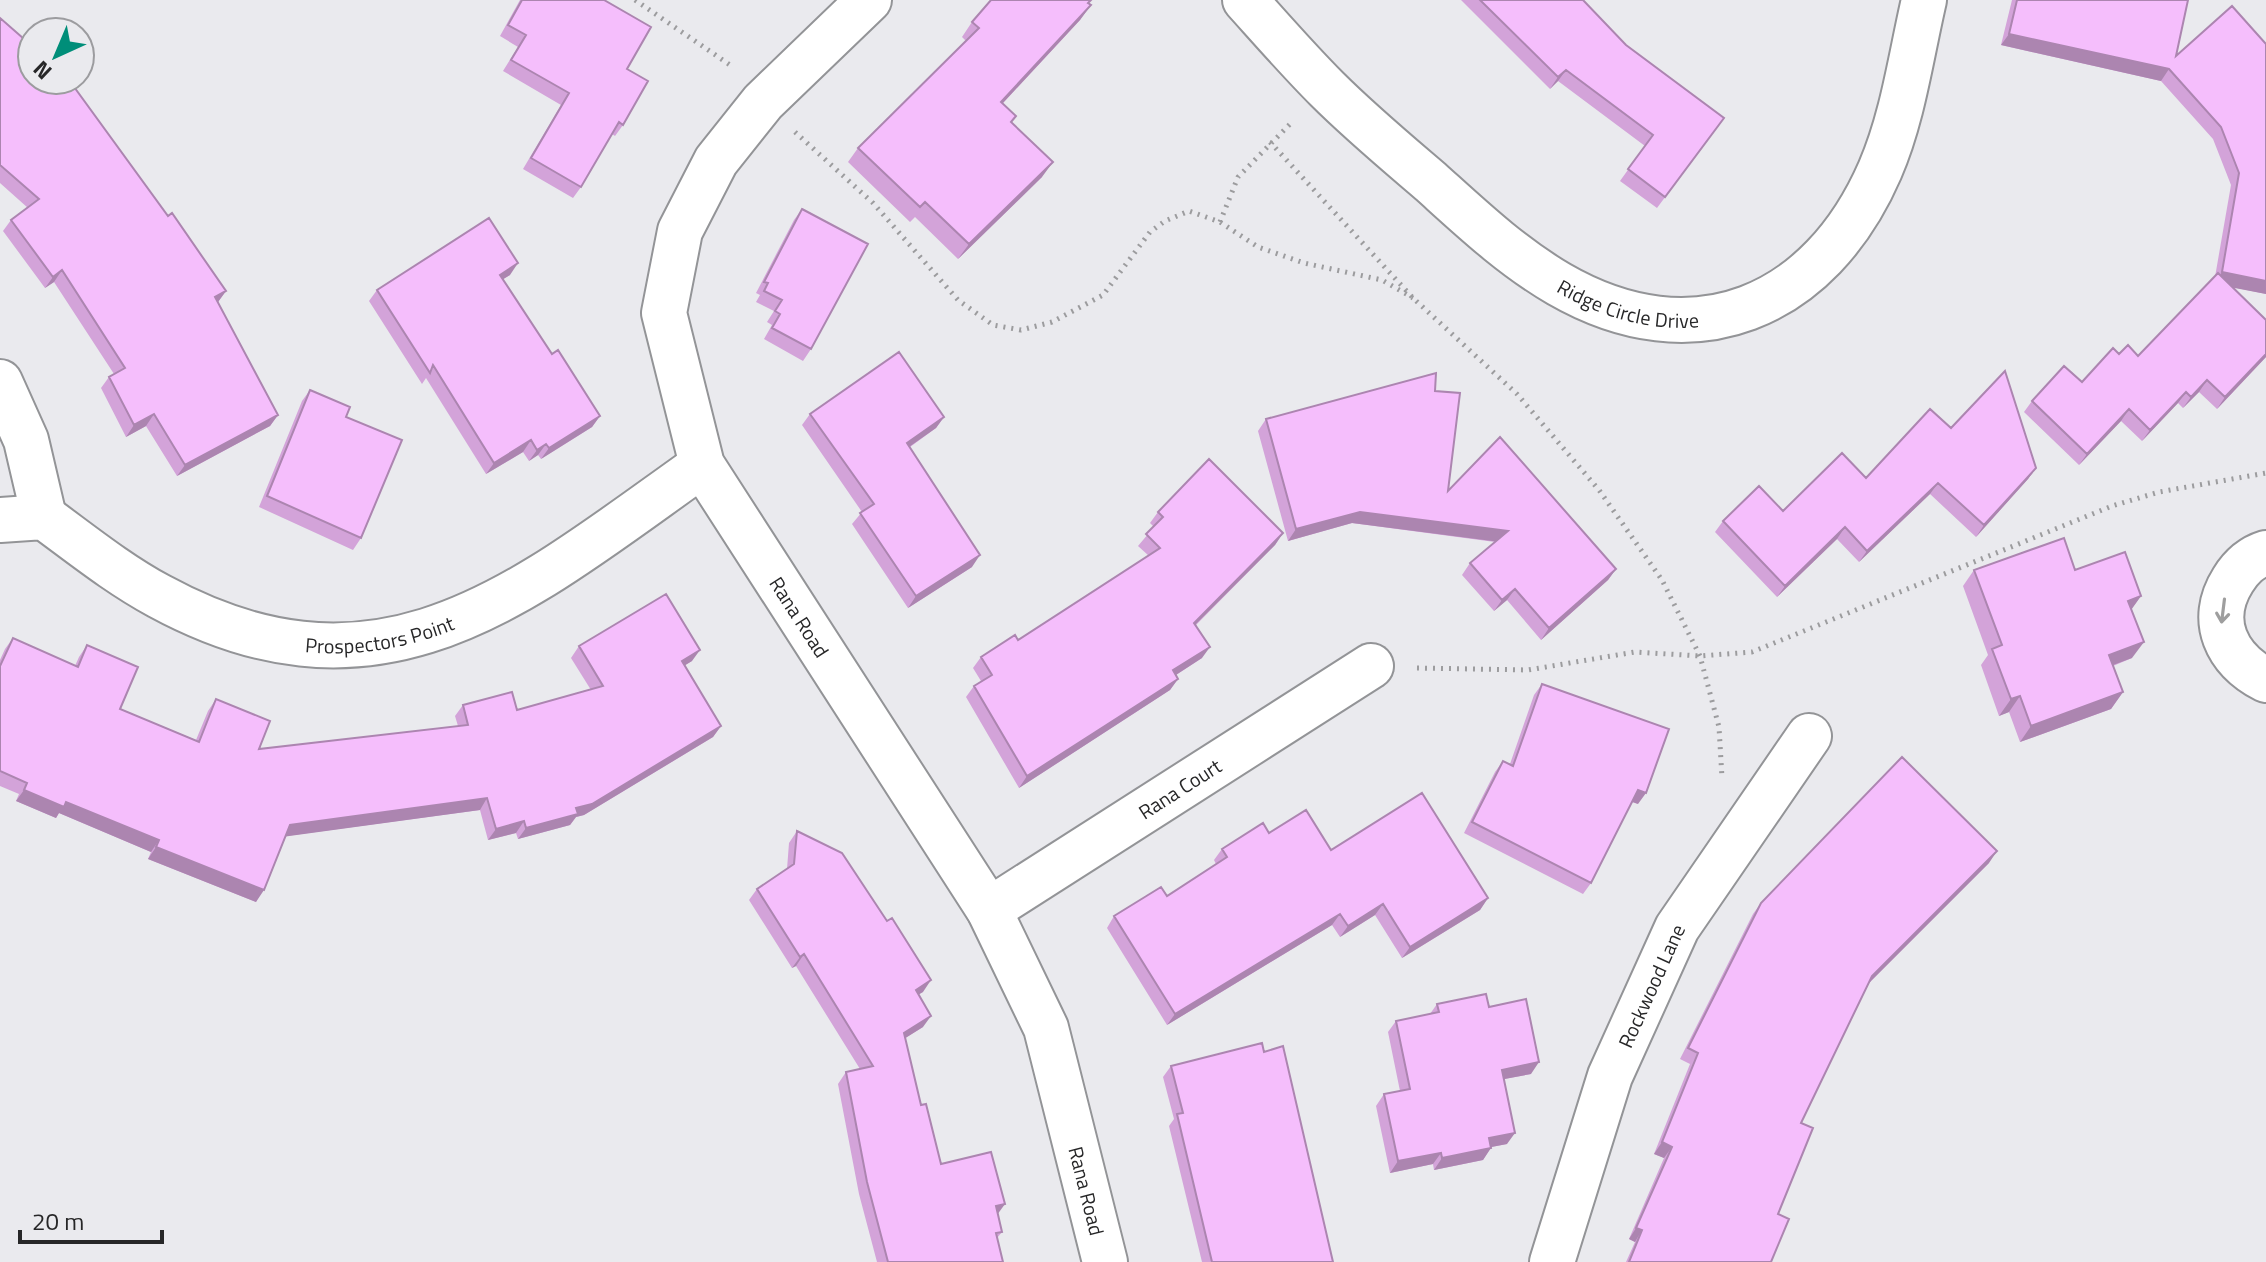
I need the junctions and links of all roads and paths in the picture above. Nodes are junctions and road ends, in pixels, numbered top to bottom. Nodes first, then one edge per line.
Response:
1 (635, 0) edge
2 (869, 0) edge
3 (1245, 0) edge
4 (1924, 0) edge
5 (763, 102) junction
6 (1270, 142) dead end
7 (1413, 298) junction
8 (0, 382) edge
9 (702, 465) junction
10 (2266, 473) edge
11 (44, 517) junction
12 (0, 520) edge
13 (2266, 553) edge
14 (1700, 656) junction
15 (1371, 666) joint
16 (2266, 680) edge
17 (1809, 736) dead end
18 (1722, 789) dead end
19 (989, 910) junction
20 (1105, 1262) edge
21 (1552, 1262) edge

1 - 5 path
2 - 5 street, Rana Road
3 - 4 street, Ridge Circle Drive
5 - 7 path
5 - 9 street, Rana Road
6 - 7 path
7 - 14 path
8 - 11 street
9 - 11 street, Prospectors Point
9 - 19 street, Rana Road
10 - 14 path
11 - 12 street
13 -> 16 street
14 - 15 path
14 - 18 path
15 - 19 street, Rana Court
17 - 21 street, Rockwood Lane
19 - 20 street, Rana Road

